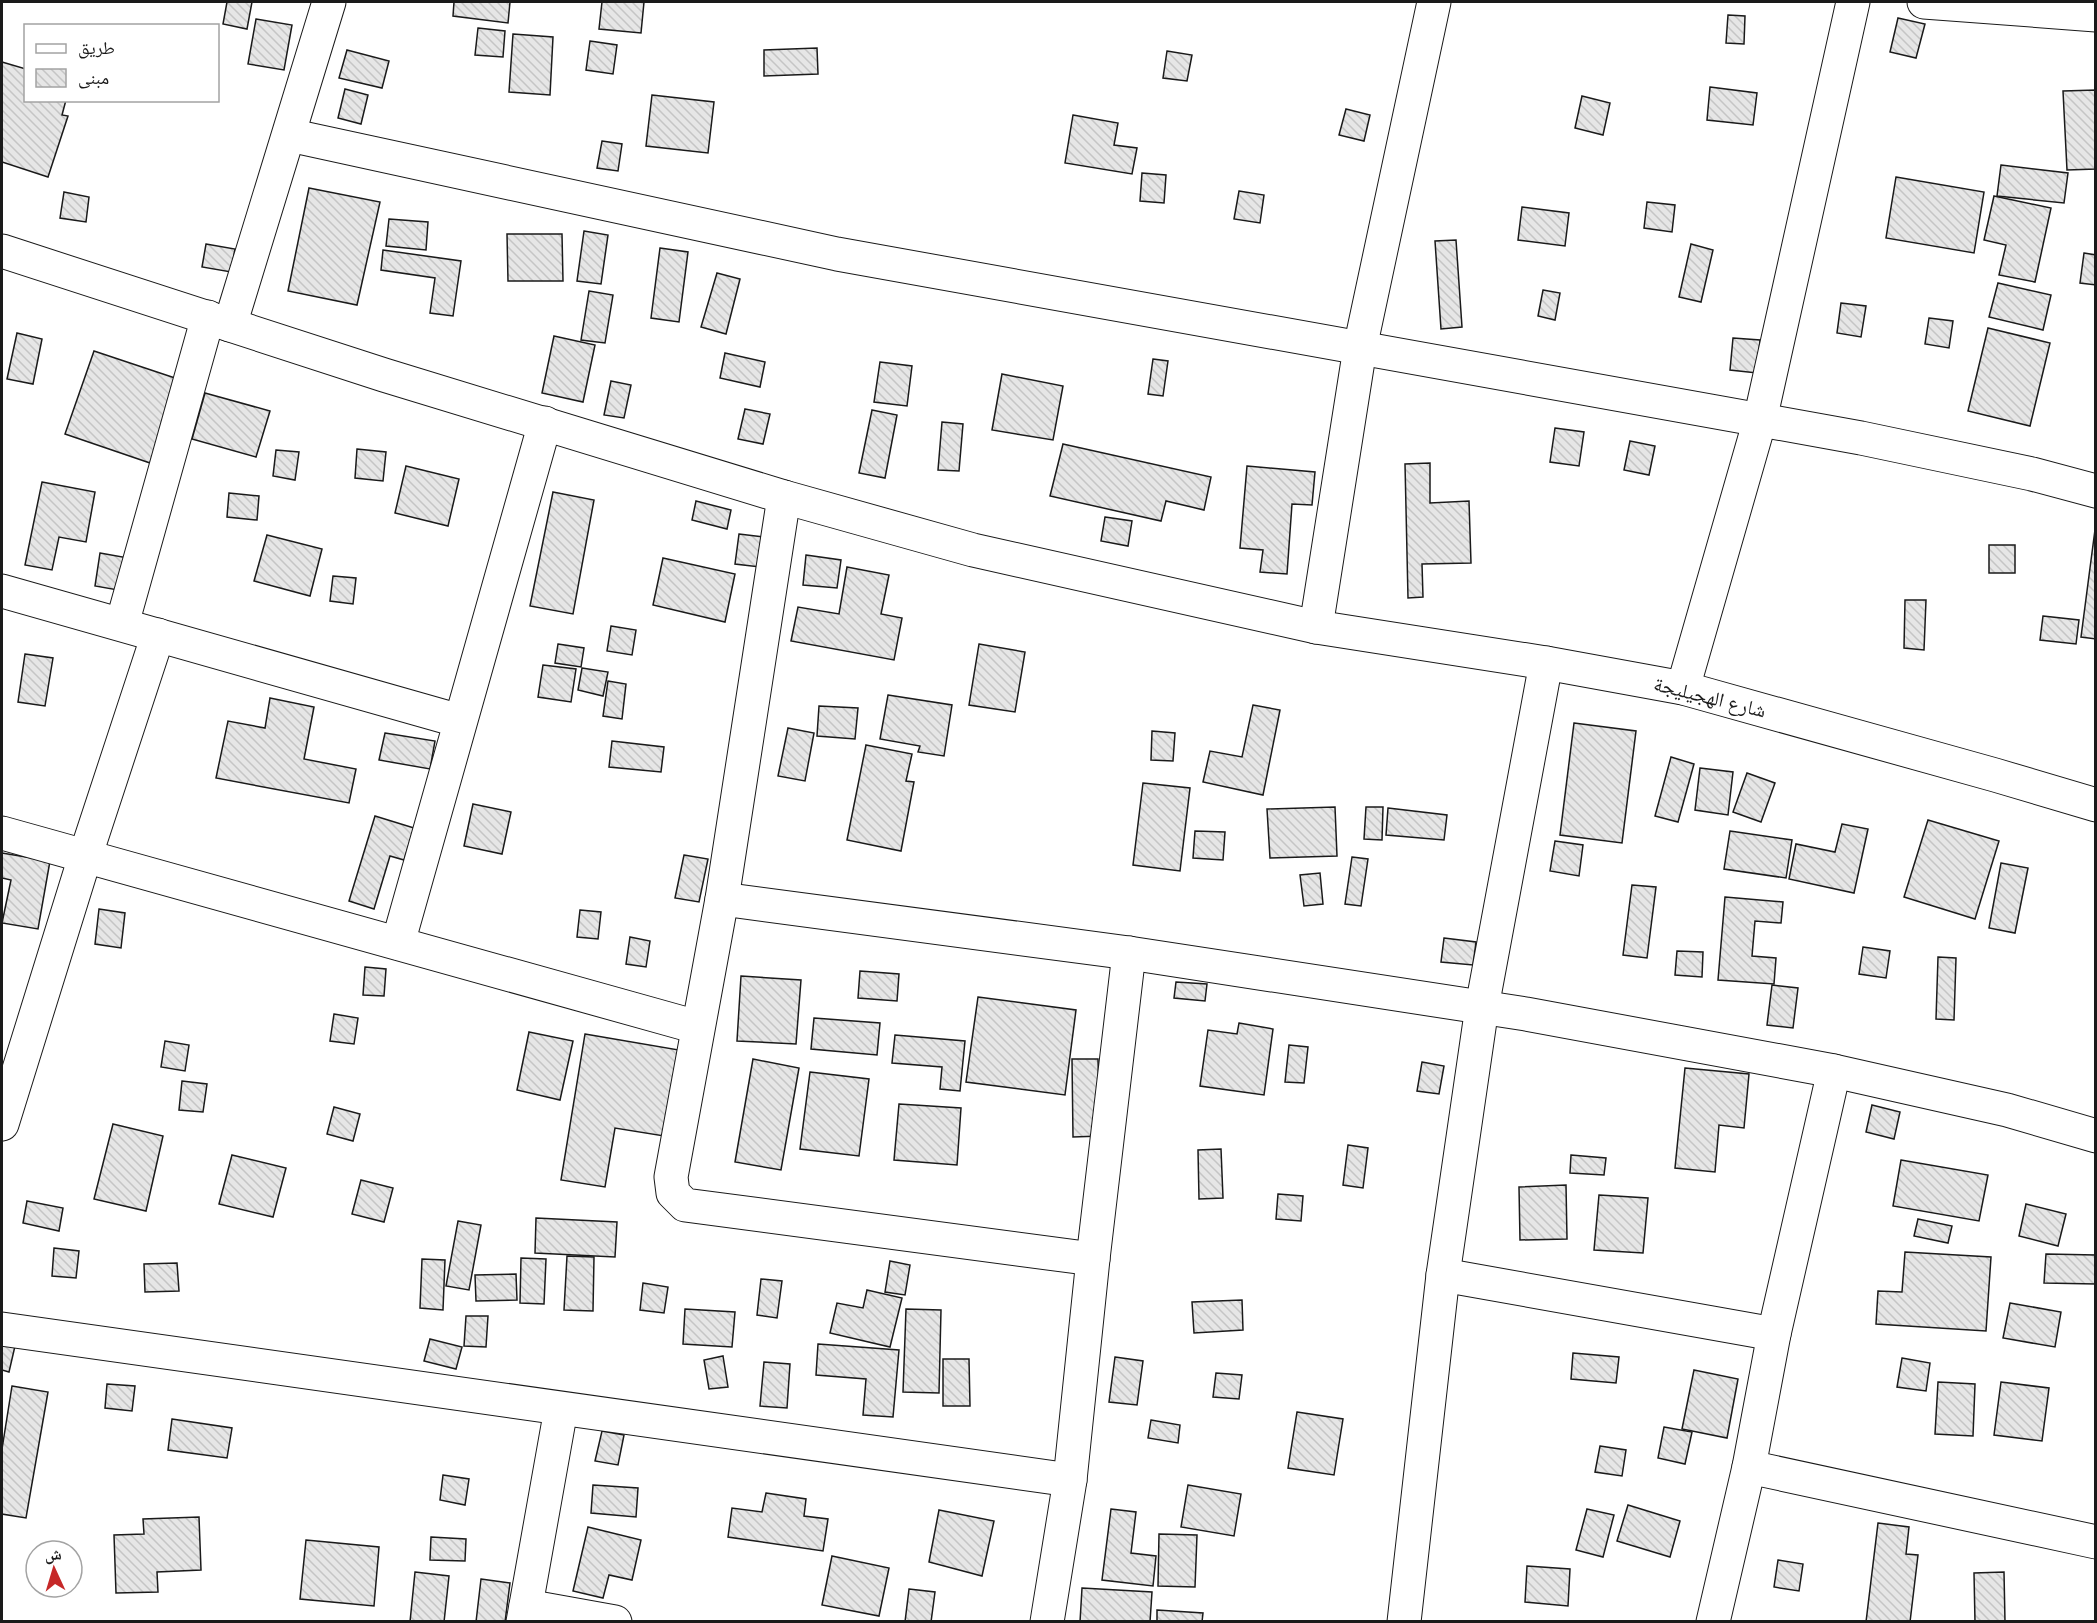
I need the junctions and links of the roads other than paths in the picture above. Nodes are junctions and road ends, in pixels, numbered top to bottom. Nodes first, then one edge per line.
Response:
1 (328, 2) edge
2 (1434, 2) edge
3 (1853, 2) edge
4 (1924, 2) edge
5 (2096, 15) edge
6 (289, 135) junction
7 (2, 250) edge
8 (219, 321) junction
9 (1360, 348) junction
10 (1760, 420) junction
11 (545, 423) junction
12 (2096, 491) edge
13 (784, 497) junction
14 (2, 591) edge
15 (122, 624) junction
16 (1316, 627) junction
17 (158, 635) junction
18 (1546, 663) junction
19 (1683, 688) junction
20 (460, 721) junction
21 (2096, 805) edge
22 (2, 833) edge
23 (85, 857) junction
24 (722, 899) junction
25 (398, 943) junction
26 (1129, 953) junction
27 (1482, 1007) junction
28 (698, 1027) junction
29 (1834, 1071) junction
30 (2, 1124) edge
31 (2096, 1136) edge
32 (1093, 1260) junction
33 (1443, 1275) junction
34 (2, 1329) edge
35 (1774, 1334) junction
36 (561, 1408) junction
37 (1749, 1467) junction
38 (1070, 1480) junction
39 (2096, 1542) edge
40 (524, 1614) edge
41 (615, 1622) edge
42 (1047, 1622) edge
43 (1404, 1622) edge
44 (1713, 1622) edge

1 - 6 street
2 - 9 street
3 - 10 street
4 - 5 street
6 - 8 street
6 - 9 street
7 - 8 street, شارع الهجيليجة
8 - 11 street, شارع الهجيليجة
8 - 15 street
9 - 10 street
9 - 16 street
10 - 12 street
10 - 19 street
11 - 13 street, شارع الهجيليجة
11 - 20 street
13 - 16 street, شارع الهجيليجة
13 - 24 street
14 - 15 street
15 - 17 street
16 - 18 street, شارع الهجيليجة
17 - 20 street
17 - 23 street
18 - 19 street, شارع الهجيليجة
18 - 27 street
19 - 21 street, شارع الهجيليجة
20 - 25 street
22 - 23 street
23 - 25 street
23 - 30 street
24 - 26 street
24 - 28 street
25 - 28 street
26 - 27 street
26 - 32 street
27 - 29 street
27 - 33 street
28 - 32 street
29 - 31 street
29 - 35 street
32 - 38 street
33 - 35 street
33 - 43 street
34 - 36 street
35 - 37 street
36 - 38 street
36 - 40 street
37 - 39 street
37 - 44 street
38 - 42 street
40 - 41 street

